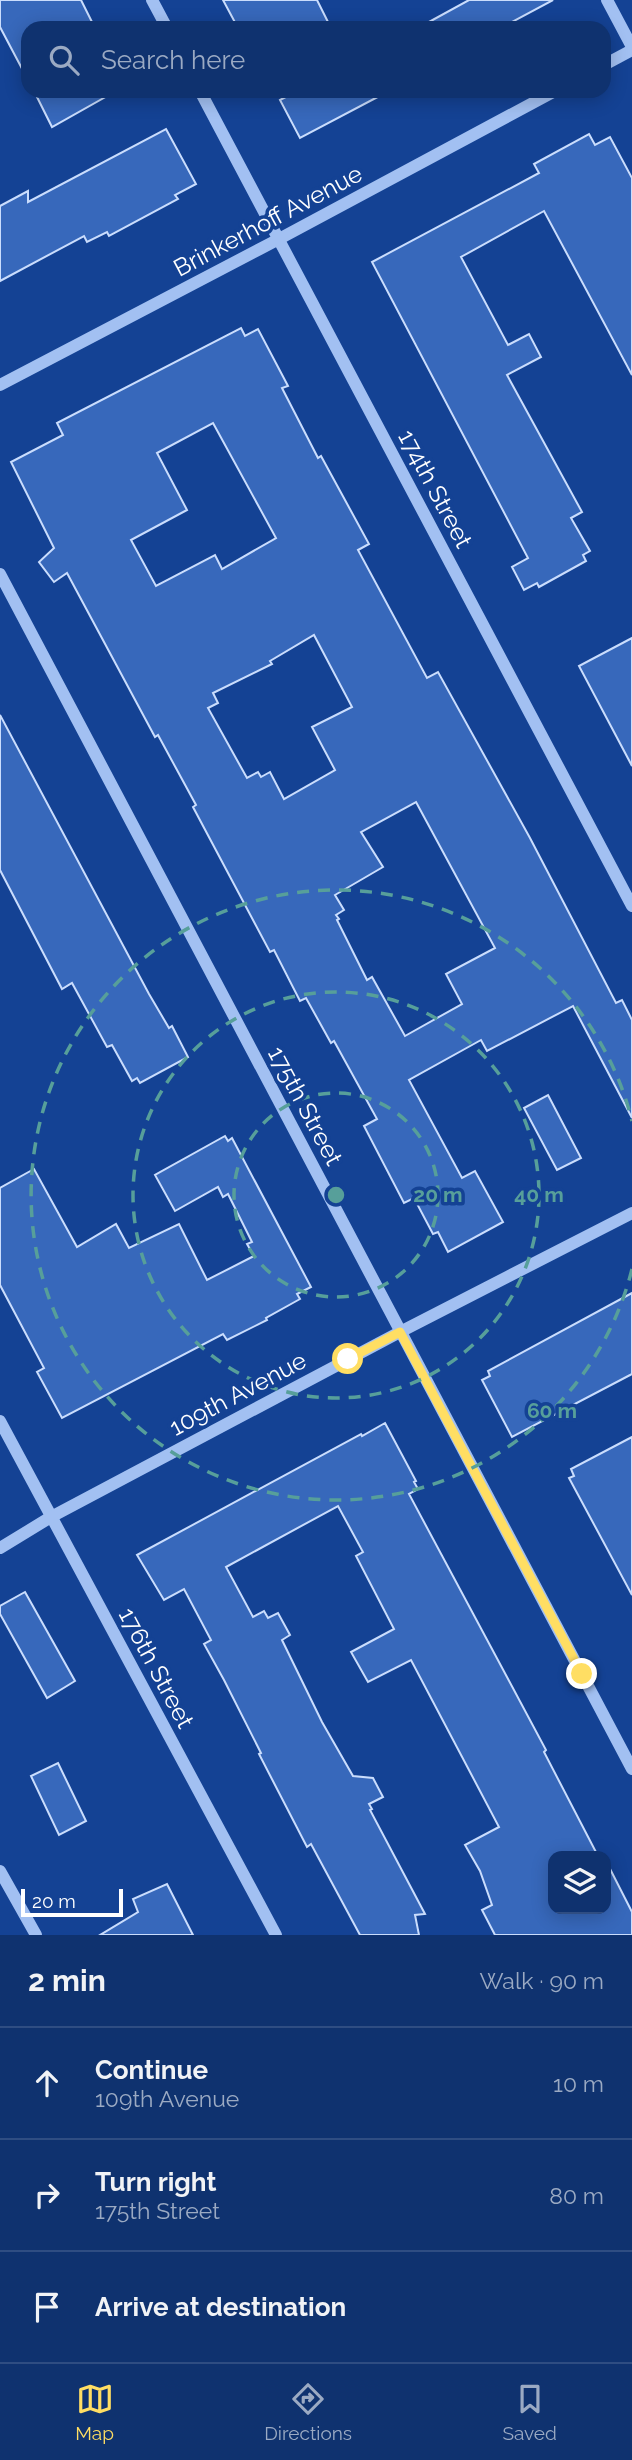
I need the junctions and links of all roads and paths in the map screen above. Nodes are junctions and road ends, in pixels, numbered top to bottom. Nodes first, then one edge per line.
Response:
1 (152, 0) edge
2 (607, 0) edge
3 (163, 21) edge
4 (632, 49) edge
5 (611, 61) edge
6 (204, 98) edge
7 (542, 98) edge
8 (279, 239) junction
9 (0, 385) edge
10 (0, 574) edge
11 (632, 906) edge
12 (632, 1213) edge
13 (400, 1332) junction
14 (0, 1421) edge
15 (51, 1517) junction
16 (0, 1548) edge
17 (632, 1769) edge
18 (0, 1871) edge
19 (36, 1935) edge
20 (276, 1935) edge

1 - 3 street
2 - 4 street
4 - 5 street
6 - 8 street, 174th Street
7 - 8 street, Brinkerhoff Avenue
8 - 9 street, Brinkerhoff Avenue
8 - 11 street, 174th Street
10 - 13 street, 175th Street
12 - 13 street, 109th Avenue
13 - 15 street, 109th Avenue
13 - 17 street, 175th Street
14 - 15 street, 176th Street
15 - 16 street, 109th Avenue
15 - 20 street, 176th Street
18 - 19 street

